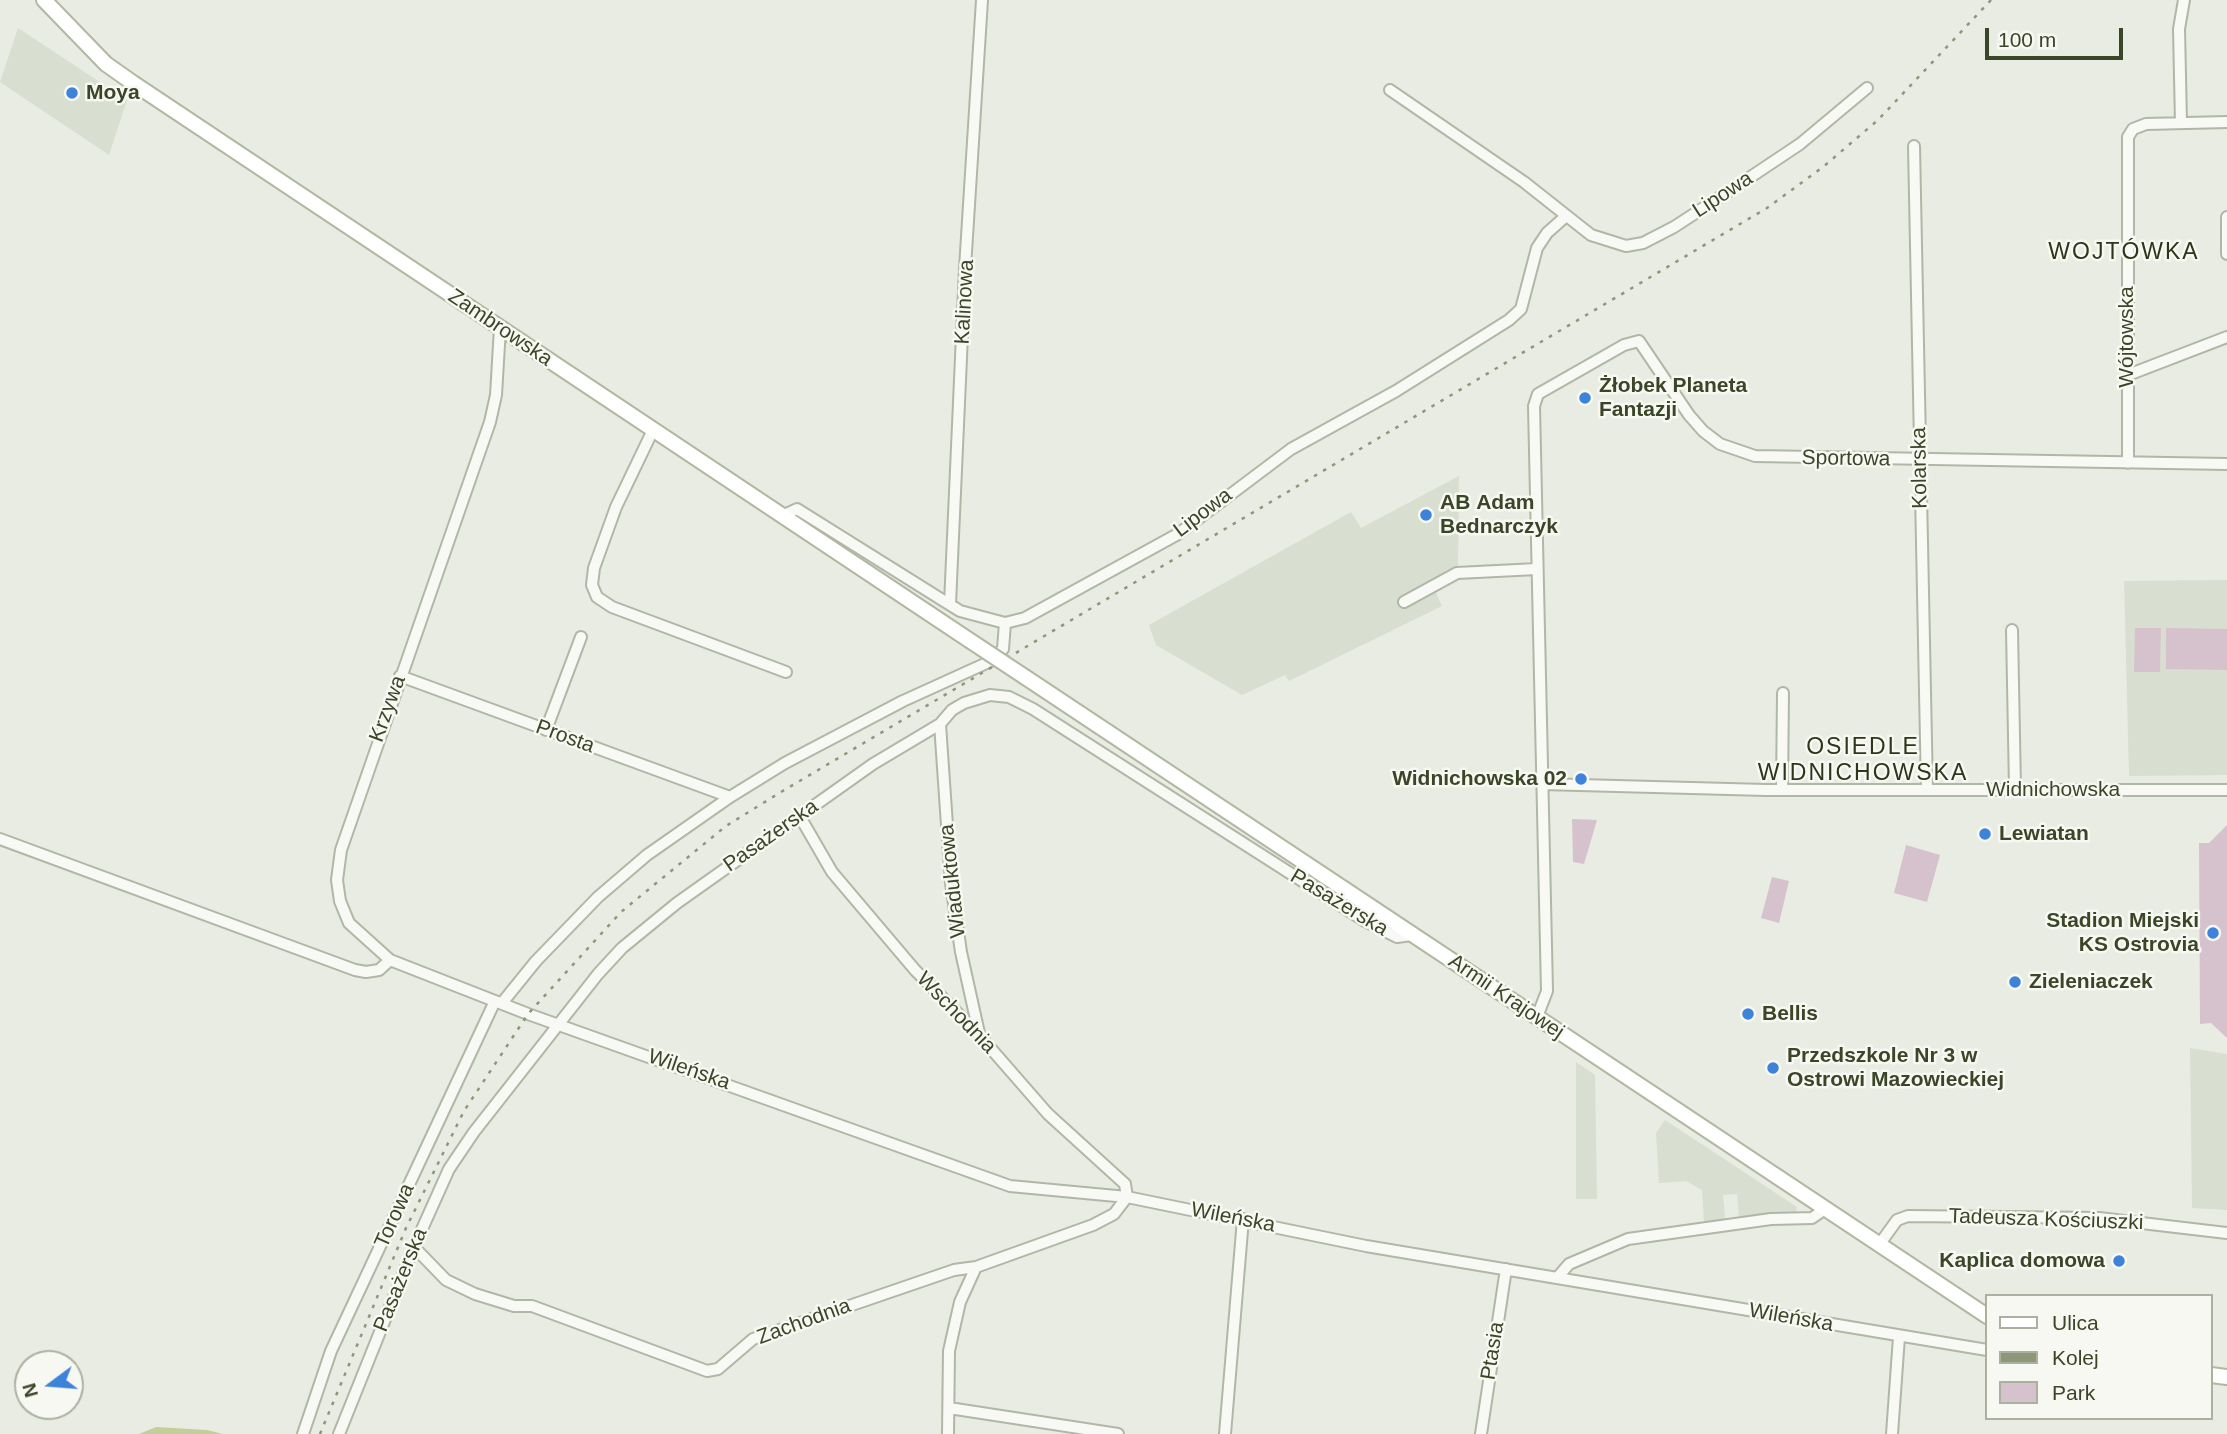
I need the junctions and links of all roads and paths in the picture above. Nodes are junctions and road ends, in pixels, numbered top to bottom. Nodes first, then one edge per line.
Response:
1 (44, 0) edge
2 (982, 0) edge
3 (2184, 0) edge
4 (1867, 88) dead end
5 (1390, 90) dead end
6 (2227, 122) edge
7 (2180, 123) junction
8 (1914, 146) dead end
9 (1566, 216) junction
10 (2227, 217) edge
11 (2227, 254) edge
12 (500, 328) junction
13 (2227, 337) edge
14 (2128, 375) junction
15 (653, 430) junction
16 (1919, 459) junction
17 (2128, 463) junction
18 (2227, 464) edge
19 (782, 516) junction
20 (1537, 569) junction
21 (1404, 602) dead end
22 (950, 604) junction
23 (1005, 623) junction
24 (2012, 629) dead end
25 (581, 638) dead end
26 (786, 672) dead end
27 (400, 676) junction
28 (1025, 677) joint
29 (1783, 693) dead end
30 (940, 724) junction
31 (546, 730) junction
32 (1542, 784) junction
33 (2015, 789) junction
34 (1782, 790) junction
35 (1927, 790) junction
36 (2227, 790) edge
37 (730, 797) junction
38 (799, 815) junction
39 (0, 839) edge
40 (1411, 935) junction
41 (390, 960) junction
42 (499, 1002) junction
43 (1537, 1017) junction
44 (559, 1025) junction
45 (980, 1036) junction
46 (1127, 1197) junction
47 (1825, 1209) junction
48 (1243, 1219) junction
49 (2227, 1233) edge
50 (1879, 1245) junction
51 (414, 1247) junction
52 (976, 1267) junction
53 (1506, 1269) junction
54 (1558, 1278) junction
55 (1986, 1315) edge
56 (1899, 1336) junction
57 (1986, 1350) edge
58 (949, 1408) junction
59 (303, 1434) edge
60 (339, 1434) edge
61 (948, 1434) edge
62 (1118, 1434) edge
63 (1225, 1434) edge
64 (1481, 1434) edge
65 (1892, 1434) edge

1 - 12 main road, Zambrowska
2 - 22 street, Kalinowa
3 - 7 street
4 - 9 street, Lipowa
5 - 9 street, Lipowa
6 - 7 street
7 - 14 street, Wójtowska
8 - 16 street, Kolarska
9 - 23 street, Lipowa
10 - 11 street
12 - 15 main road, Zambrowska
12 - 27 street, Krzywa
13 - 14 street
14 - 17 street, Wójtowska
15 - 19 main road, Zambrowska
15 - 26 street
16 - 17 street, Sportowa
16 - 20 street, Sportowa
16 - 35 street, Kolarska
17 - 18 street, Sportowa
19 - 22 street
19 - 28 main road, Zambrowska, bridge
20 - 21 street
20 - 32 street
22 - 23 street
23 - 37 street, Torowa
24 - 33 street
25 - 31 street
27 - 31 street, Prosta
27 - 41 street, Krzywa
28 - 40 main road, Armii Krajowej
29 - 34 street
30 - 38 street, Pasażerska
30 - 40 street, Pasażerska
30 - 45 street, Wiaduktowa
31 - 37 street, Prosta
32 - 34 street, Widnichowska
32 - 43 street
33 - 35 street, Widnichowska
33 - 36 street, Widnichowska
34 - 35 street, Widnichowska
37 - 42 street, Torowa
38 - 44 street, Pasażerska
38 - 45 street, Wschodnia
39 - 41 street
40 - 43 main road, Armii Krajowej
41 - 42 street, Krzywa
42 - 44 street, Wileńska
42 - 59 street, Torowa
43 - 47 main road, Armii Krajowej
44 - 46 street, Wileńska
44 - 51 street, Pasażerska
45 - 46 street, Wschodnia
46 - 48 street, Wileńska
46 - 52 street, Zachodnia
47 - 50 main road, Armii Krajowej
47 - 54 street
48 - 53 street, Wileńska
48 - 63 street
49 - 50 street, Tadeusza Kościuszki
50 - 55 main road, Armii Krajowej
51 - 52 street, Zachodnia
51 - 60 street, Pasażerska
52 - 58 street
53 - 54 street, Wileńska
53 - 64 street, Ptasia
54 - 56 street, Wileńska
56 - 57 street, Wileńska
56 - 65 street
58 - 61 street
58 - 62 street

